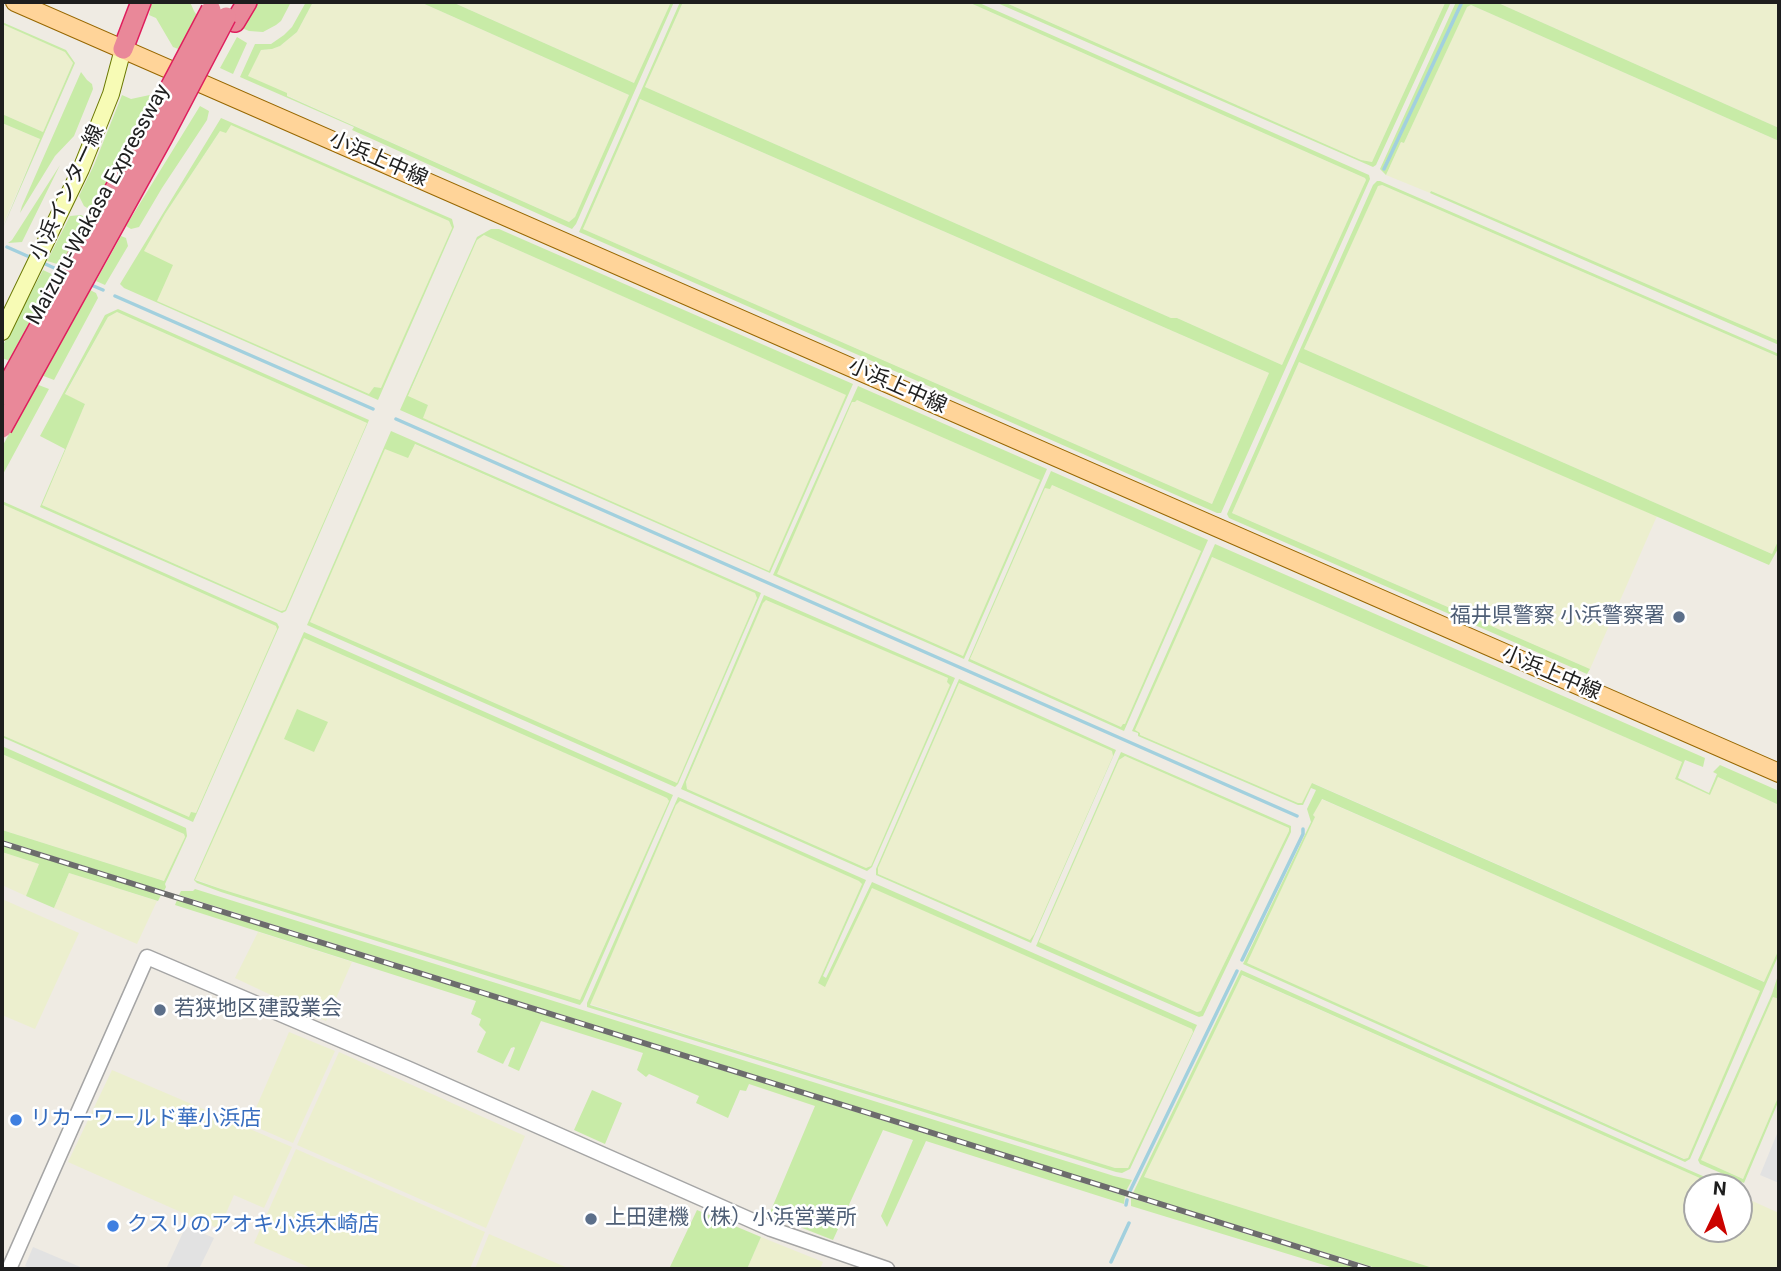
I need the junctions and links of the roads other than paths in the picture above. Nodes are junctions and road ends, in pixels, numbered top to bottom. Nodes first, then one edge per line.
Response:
1 (15, 2) edge
2 (127, 2) edge
3 (141, 2) edge
4 (247, 2) edge
5 (224, 10) edge
6 (123, 49) junction
7 (2, 332) edge
8 (2, 395) edge
9 (2, 428) edge
10 (1779, 773) edge
11 (9, 1269) edge
12 (887, 1269) edge

1 - 6 main road, 小浜上中線
2 - 6 highway
3 - 6 highway
4 - 5 highway
5 - 8 highway, Maizuru-Wakasa Expressway, bridge
5 - 9 highway, Maizuru-Wakasa Expressway, bridge
6 - 7 main road, 小浜インター線
6 - 10 main road, 小浜上中線
11 - 12 street

